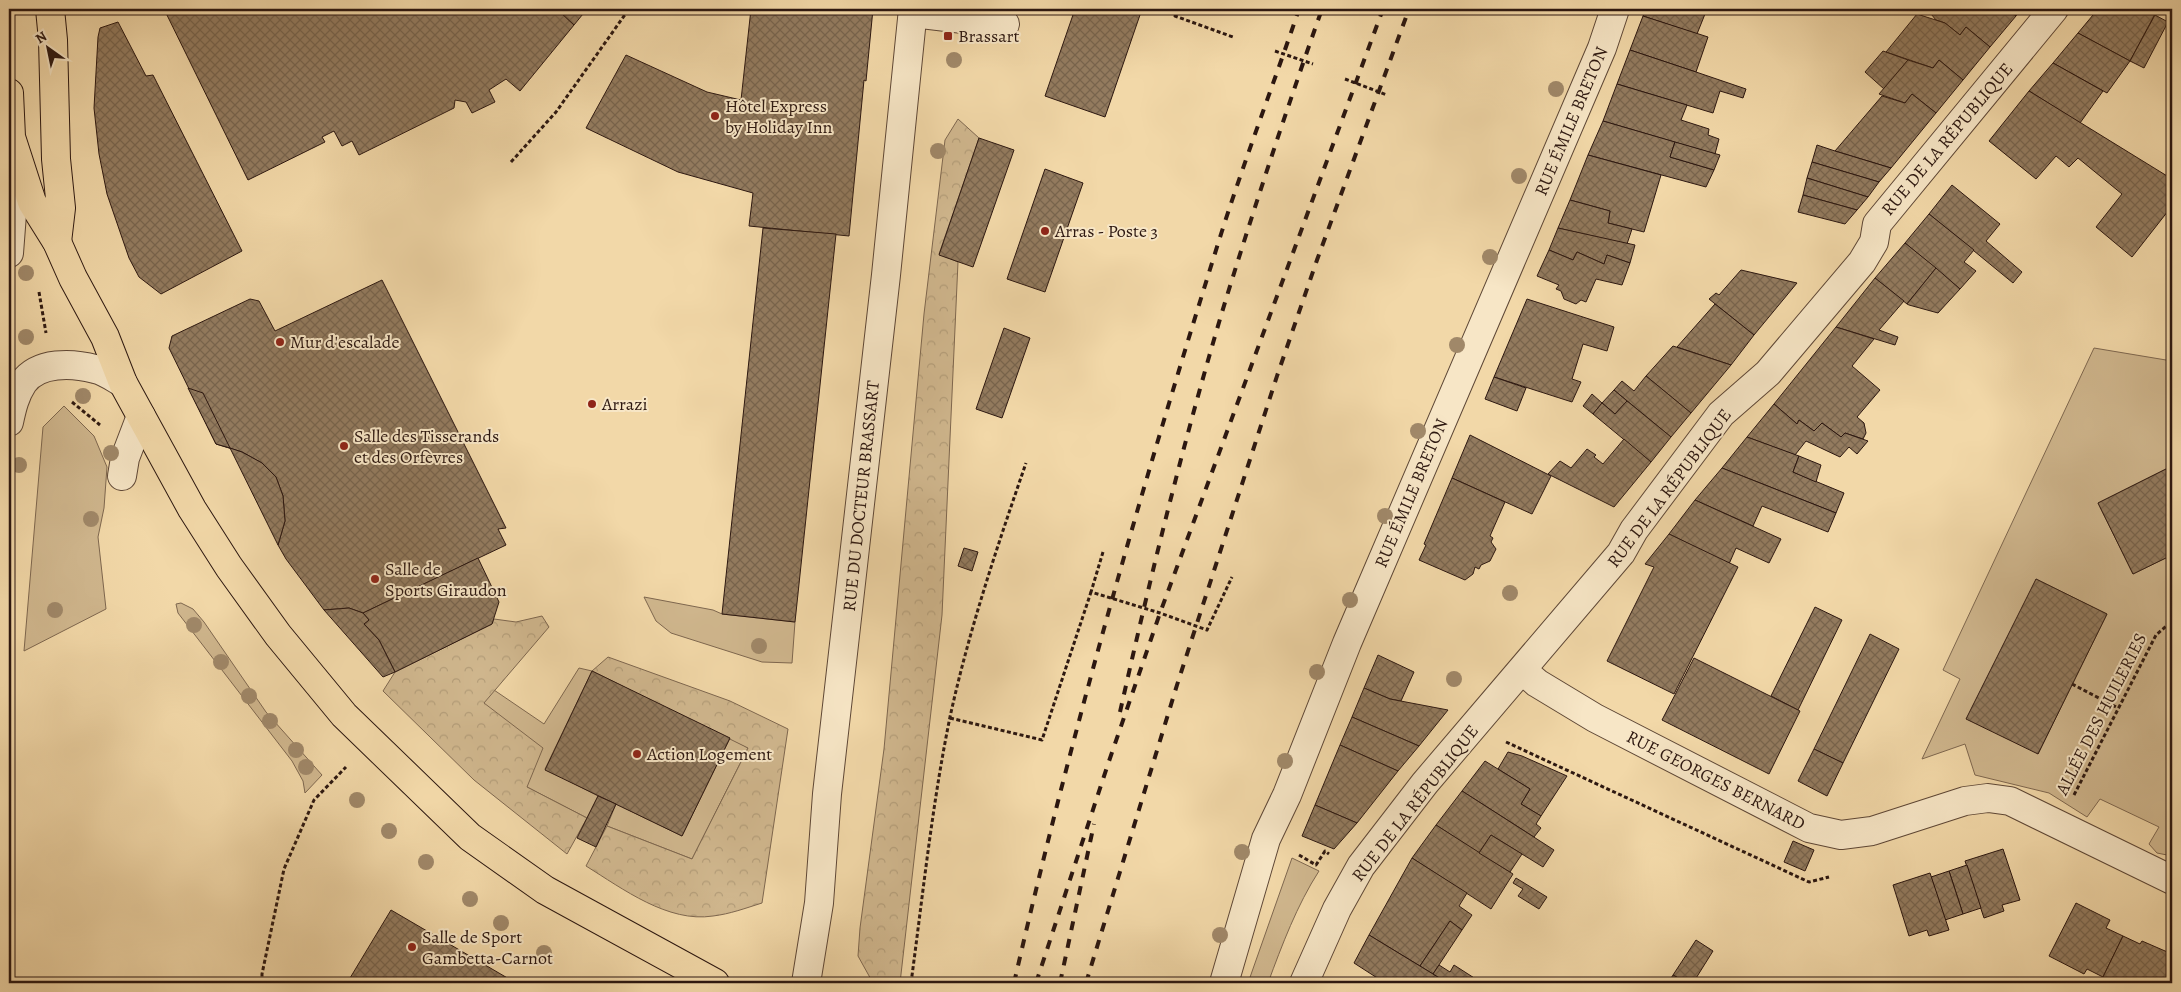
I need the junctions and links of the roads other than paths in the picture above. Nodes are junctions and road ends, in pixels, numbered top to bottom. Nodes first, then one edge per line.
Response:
1 (50, 9) edge
2 (58, 9) edge
3 (1615, 9) edge
4 (2054, 9) edge
5 (913, 11) edge
6 (1005, 24) dead end
7 (54, 40) junction
8 (9, 93) edge
9 (12, 138) junction
10 (57, 242) junction
11 (9, 253) edge
12 (123, 383) junction
13 (141, 416) junction
14 (9, 422) edge
15 (122, 476) dead end
16 (1523, 671) junction
17 (2172, 880) edge
18 (715, 983) edge
19 (806, 983) edge
20 (1224, 983) edge
21 (1304, 983) edge

1 - 7 main road
2 - 7 main road
3 - 20 street, RUE ÉMILE BRETON
4 - 16 street, RUE DE LA RÉPUBLIQUE
5 - 6 street
5 - 19 street, RUE DU DOCTEUR BRASSART
7 - 10 main road
8 - 9 main road
9 - 10 main road
9 - 11 street
10 - 12 main road
12 - 13 main road
12 - 14 street
13 - 15 street
13 - 18 main road
16 - 17 street, RUE GEORGES BERNARD
16 - 21 street, RUE DE LA RÉPUBLIQUE

